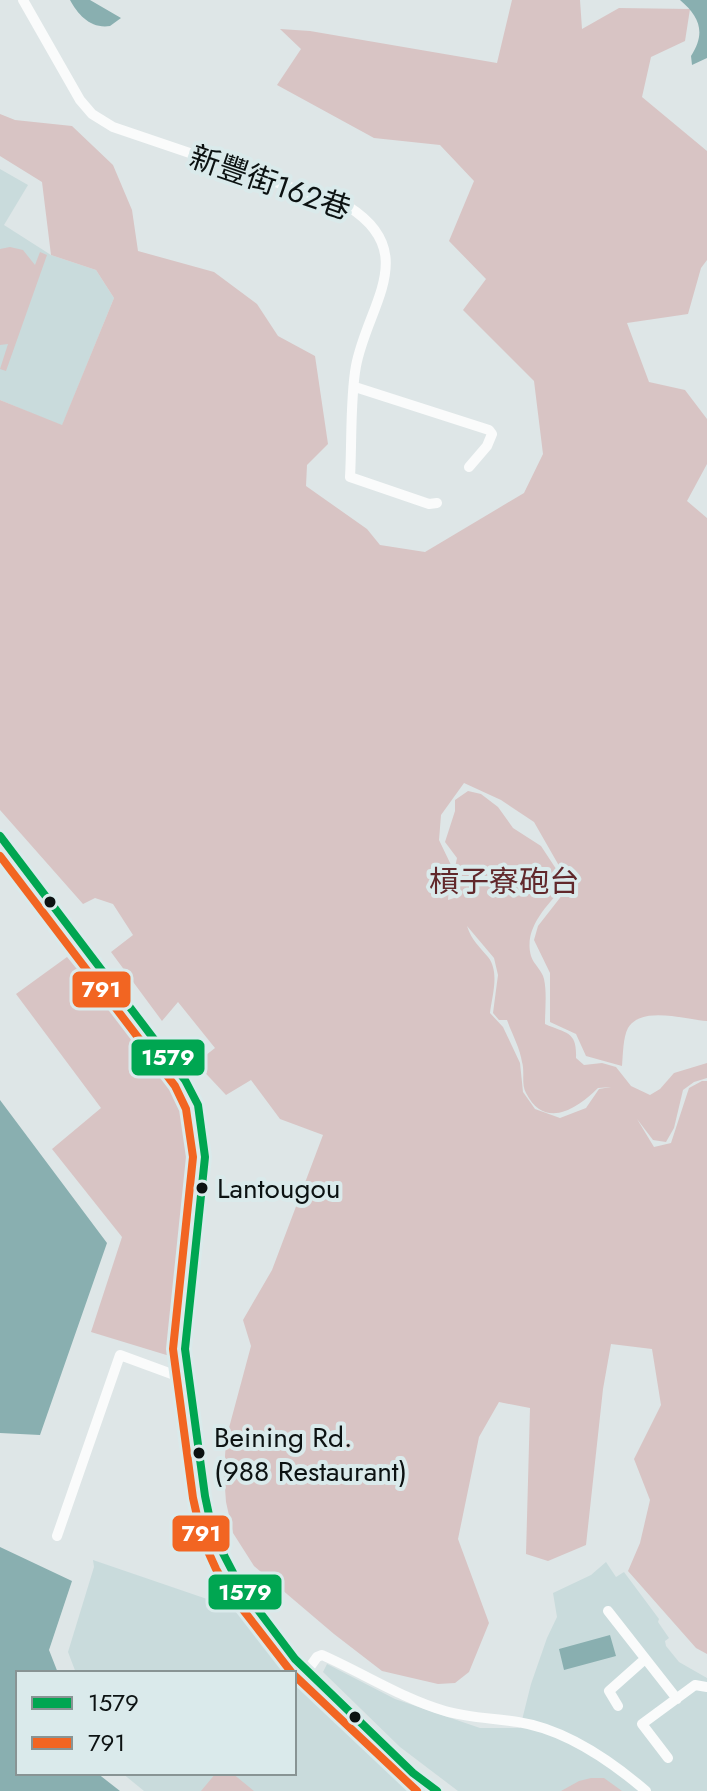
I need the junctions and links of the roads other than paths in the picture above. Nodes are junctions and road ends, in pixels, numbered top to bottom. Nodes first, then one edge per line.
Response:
1 (23, 0) edge
2 (355, 387) junction
3 (469, 467) dead end
4 (437, 503) dead end
5 (0, 836) edge
6 (188, 1380) junction
7 (57, 1536) dead end
8 (608, 1611) dead end
9 (645, 1659) junction
10 (307, 1671) junction
11 (707, 1687) edge
12 (677, 1699) junction
13 (618, 1706) dead end
14 (668, 1758) dead end
15 (437, 1791) edge
16 (646, 1791) edge

1 - 2 street, 新豐街162巷
2 - 3 street
2 - 4 street, 新豐街162巷
5 - 6 main road
6 - 7 street
6 - 10 main road
8 - 9 street
9 - 12 street
9 - 13 street
10 - 15 main road
10 - 16 street
11 - 12 street
12 - 14 street

